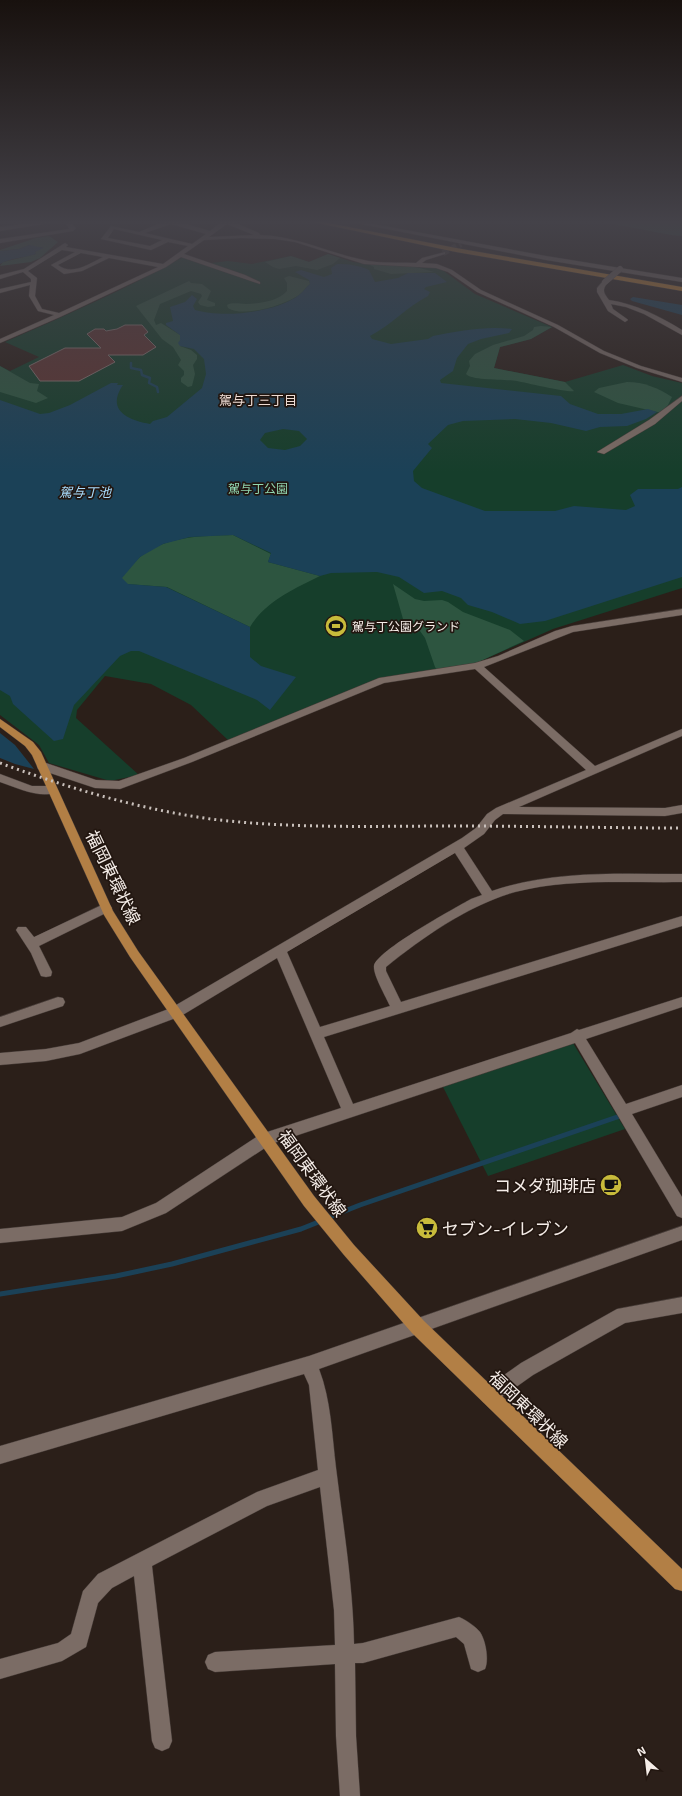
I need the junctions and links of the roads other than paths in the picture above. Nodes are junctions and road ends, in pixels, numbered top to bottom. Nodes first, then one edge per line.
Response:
1 (37, 305) edge
2 (82, 305) edge
3 (508, 305) edge
4 (608, 305) edge
5 (625, 305) edge
6 (60, 315) junction
7 (625, 320) dead end
8 (682, 333) edge
9 (0, 341) edge
10 (682, 380) edge
11 (682, 398) edge
12 (601, 452) dead end
13 (682, 612) edge
14 (477, 666) junction
15 (0, 722) edge
16 (682, 732) edge
17 (42, 766) junction
18 (594, 770) junction
19 (0, 778) edge
20 (52, 790) junction
21 (682, 809) edge
22 (500, 811) junction
23 (457, 846) junction
24 (682, 878) edge
25 (489, 896) junction
26 (106, 908) junction
27 (682, 921) edge
28 (22, 930) dead end
29 (31, 944) junction
30 (280, 950) junction
31 (46, 972) dead end
32 (58, 1002) dead end
33 (682, 1002) edge
34 (398, 1009) junction
35 (176, 1012) junction
36 (0, 1022) edge
37 (316, 1034) junction
38 (577, 1035) junction
39 (0, 1059) edge
40 (682, 1091) edge
41 (349, 1111) junction
42 (622, 1111) junction
43 (266, 1138) junction
44 (682, 1211) edge
45 (682, 1233) edge
46 (0, 1236) edge
47 (682, 1304) edge
48 (418, 1327) junction
49 (309, 1364) junction
50 (489, 1396) junction
51 (0, 1455) edge
52 (329, 1475) junction
53 (142, 1562) junction
54 (682, 1582) edge
55 (344, 1655) junction
56 (215, 1662) dead end
57 (478, 1662) dead end
58 (0, 1669) edge
59 (162, 1741) dead end
60 (350, 1796) edge

1 - 6 street
2 - 6 street
3 - 10 street
4 - 7 street
5 - 8 street
6 - 9 street
11 - 12 street
13 - 14 street
14 - 17 street
14 - 18 street
15 - 17 main road, 福岡東環状線
16 - 18 street
17 - 20 main road, 福岡東環状線
18 - 22 street
19 - 20 street
20 - 26 main road, 福岡東環状線
21 - 22 street
22 - 23 street
23 - 25 street
23 - 30 street
24 - 25 street
25 - 34 street
26 - 29 street
26 - 35 main road, 福岡東環状線
27 - 34 street
28 - 29 street
29 - 31 street
30 - 35 street
30 - 37 street
32 - 36 street
33 - 38 street
34 - 37 street
35 - 39 street
35 - 43 main road, 福岡東環状線
37 - 41 street
38 - 41 street
38 - 42 street
40 - 42 street
41 - 43 street
42 - 44 street
43 - 46 street
43 - 48 main road, 福岡東環状線
45 - 48 street
47 - 50 street
48 - 49 street
48 - 50 main road, 福岡東環状線
49 - 51 street
49 - 52 street
50 - 54 main road, 福岡東環状線
52 - 53 street
52 - 55 street
53 - 58 street
53 - 59 street
55 - 56 street
55 - 57 street
55 - 60 street

